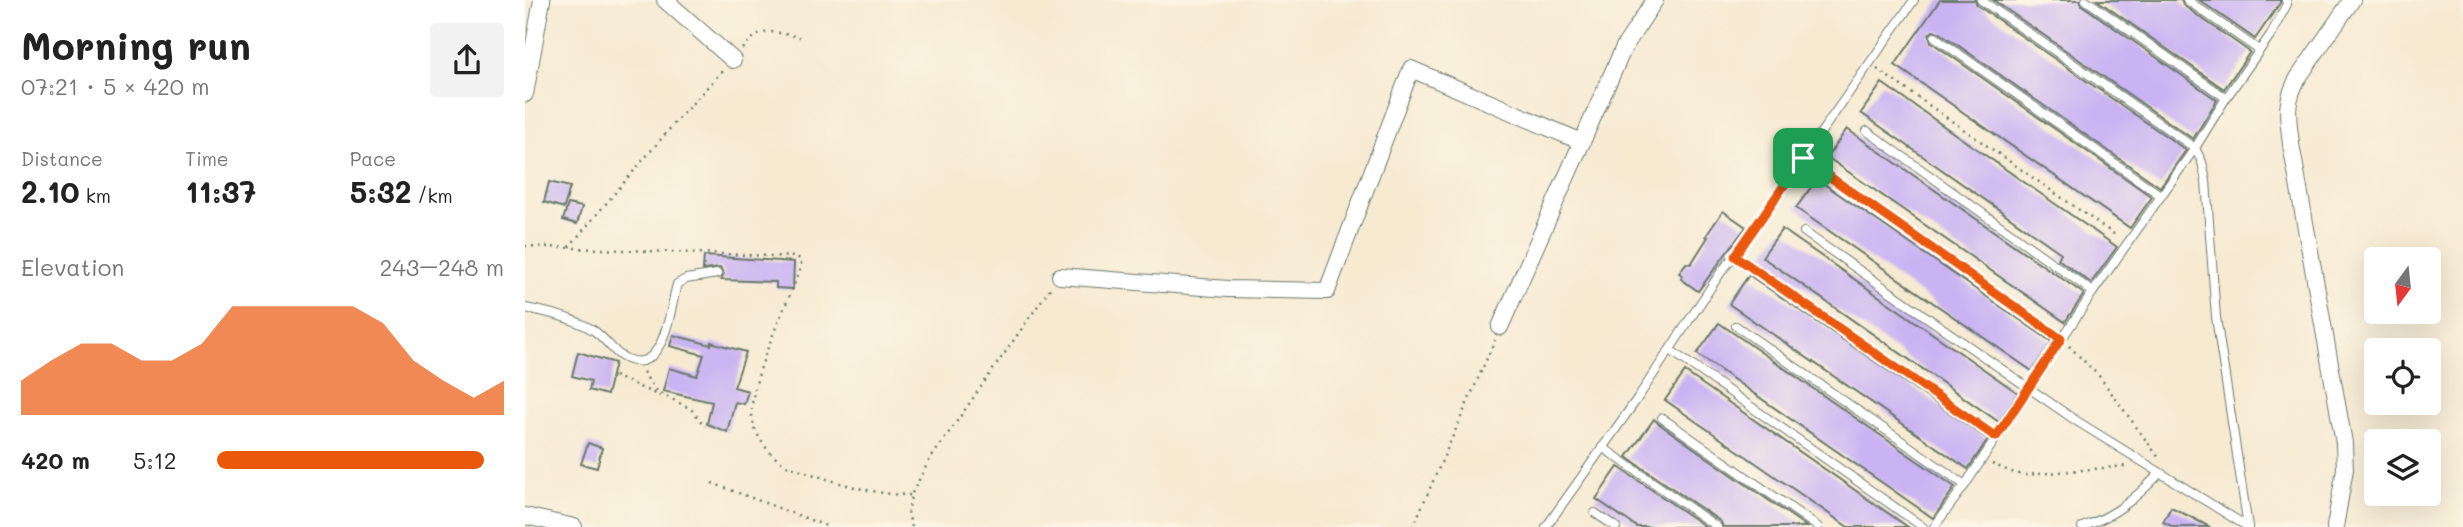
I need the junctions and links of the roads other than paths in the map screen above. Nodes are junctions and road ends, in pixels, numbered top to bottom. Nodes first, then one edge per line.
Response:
1 (542, 0) edge
2 (665, 0) edge
3 (1655, 0) edge
4 (1914, 0) edge
5 (1981, 0) edge
6 (2086, 0) edge
7 (2187, 0) edge
8 (2285, 0) edge
9 (2352, 0) edge
10 (1935, 37) dead end
11 (2259, 50) junction
12 (733, 60) road end
13 (525, 94) edge
14 (2226, 98) junction
15 (1867, 131) dead end
16 (1582, 142) junction
17 (2195, 148) junction
18 (1803, 158) junction
19 (2160, 195) junction
20 (1804, 232) dead end
21 (1735, 256) junction
22 (717, 274) dead end
23 (1060, 276) road end
24 (2093, 292) junction
25 (525, 308) edge
26 (1736, 326) dead end
27 (1500, 327) road end
28 (2061, 339) junction
29 (1670, 351) junction
30 (2029, 388) junction
31 (1662, 418) dead end
32 (1996, 437) junction
33 (1602, 447) junction
34 (2159, 474) junction
35 (1965, 485) junction
36 (1595, 513) dead end
37 (525, 516) edge
38 (574, 527) edge
39 (1546, 527) edge
40 (1616, 527) edge
41 (1717, 527) edge
42 (1818, 527) edge
43 (1923, 527) edge
44 (1934, 527) edge
45 (2082, 527) edge
46 (2248, 527) edge
47 (2335, 527) edge

1 - 13 street
2 - 12 street
3 - 16 street
4 - 18 lane
5 - 17 lane
6 - 14 lane
7 - 11 lane
8 - 11 lane
9 - 47 street
10 - 19 lane
11 - 14 lane
14 - 17 lane
15 - 24 lane
16 - 23 street
16 - 27 street
17 - 19 lane
17 - 46 lane
18 - 21 lane
18 - 28 lane
19 - 24 lane
20 - 30 lane
21 - 29 lane
21 - 32 lane
22 - 25 lane
24 - 28 lane
26 - 35 lane
28 - 30 lane
29 - 33 lane
29 - 43 lane
30 - 32 lane
30 - 34 lane
31 - 42 lane
32 - 35 lane
33 - 39 lane
33 - 41 lane
34 - 45 lane
34 - 46 lane
35 - 44 lane
36 - 40 lane
37 - 38 street

